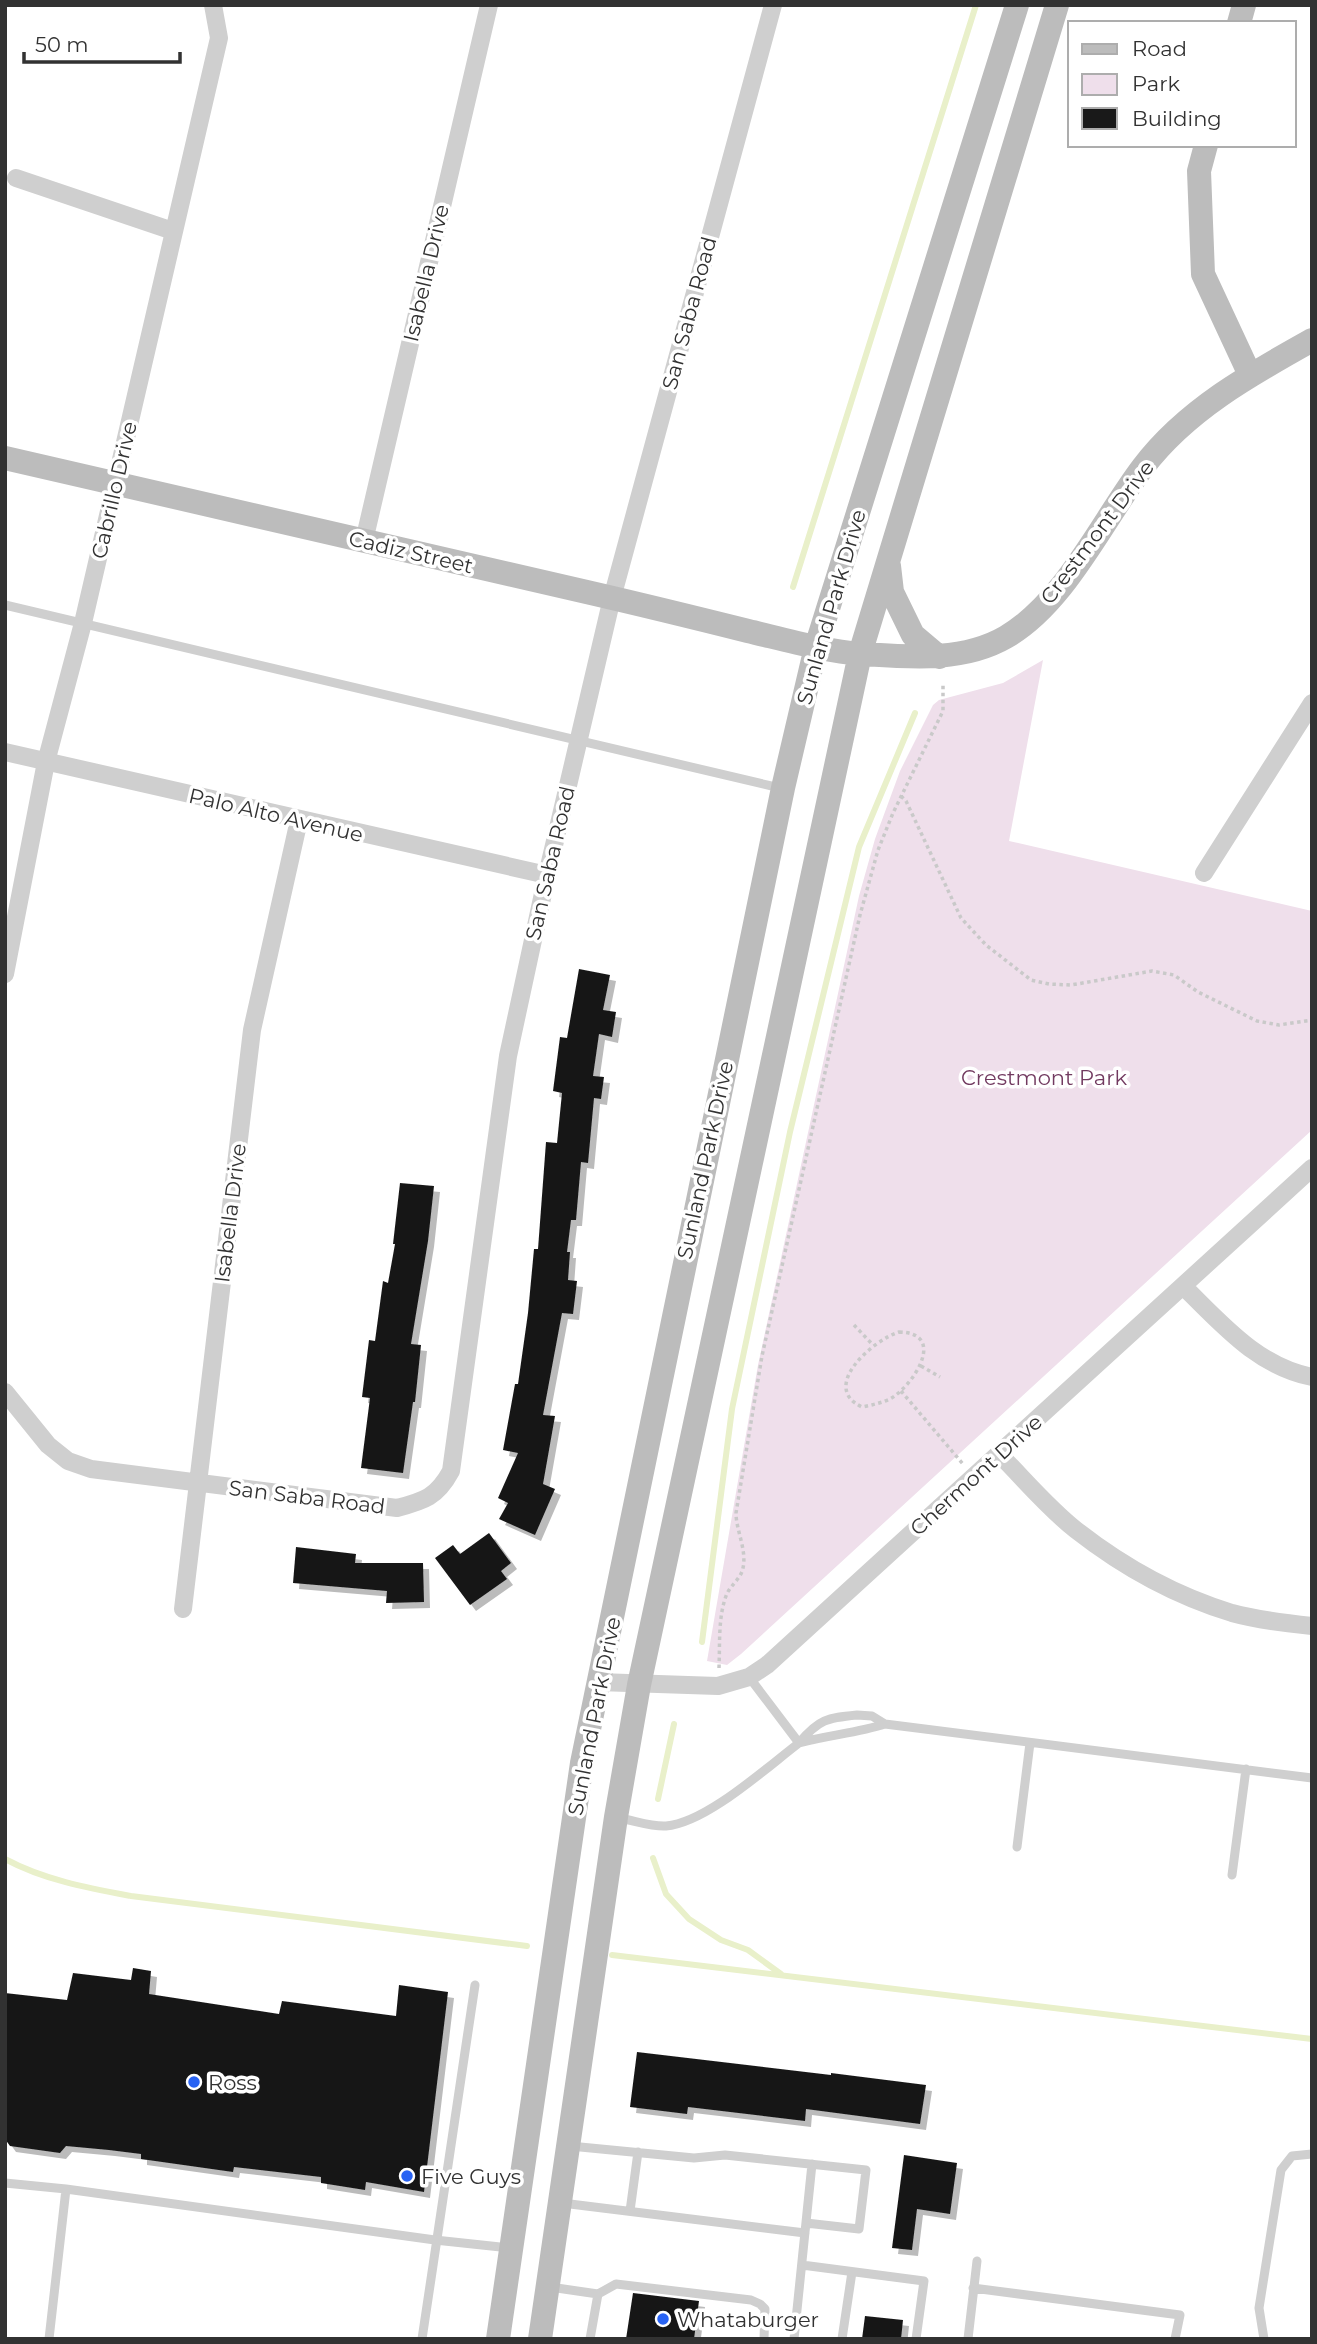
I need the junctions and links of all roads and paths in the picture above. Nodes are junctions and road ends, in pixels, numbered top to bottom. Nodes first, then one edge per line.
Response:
1 (213, 5) edge
2 (489, 5) edge
3 (773, 5) edge
4 (1017, 5) edge
5 (1057, 5) edge
6 (1205, 147) edge
7 (16, 178) dead end
8 (173, 231) junction
9 (1312, 340) edge
10 (1250, 375) junction
11 (5, 458) edge
12 (116, 484) junction
13 (364, 541) junction
14 (888, 561) junction
15 (612, 598) junction
16 (5, 605) edge
17 (83, 623) junction
18 (816, 647) junction
19 (860, 654) junction
20 (939, 657) junction
21 (943, 683) dead end
22 (1312, 703) edge
23 (579, 740) junction
24 (5, 752) edge
25 (46, 762) junction
26 (783, 788) junction
27 (901, 796) junction
28 (299, 820) junction
29 (1204, 873) dead end
30 (547, 875) junction
31 (5, 974) edge
32 (1312, 1020) edge
33 (1312, 1168) edge
34 (1183, 1286) junction
35 (854, 1325) dead end
36 (873, 1345) junction
37 (921, 1366) junction
38 (940, 1377) dead end
39 (1312, 1377) edge
40 (901, 1391) junction
41 (5, 1392) edge
42 (999, 1454) junction
43 (975, 1478) junction
44 (198, 1483) junction
45 (183, 1609) dead end
46 (1312, 1626) edge
47 (719, 1670) dead end
48 (749, 1677) junction
49 (598, 1682) junction
50 (639, 1685) junction
51 (885, 1724) junction
52 (1030, 1742) junction
53 (799, 1743) junction
54 (1245, 1769) junction
55 (1312, 1778) edge
56 (616, 1817) junction
57 (1017, 1847) dead end
58 (1231, 1875) dead end
59 (475, 1985) dead end
60 (568, 2146) junction
61 (638, 2152) junction
62 (1312, 2154) edge
63 (812, 2164) junction
64 (5, 2183) edge
65 (66, 2189) junction
66 (560, 2203) junction
67 (629, 2211) junction
68 (805, 2228) junction
69 (435, 2240) junction
70 (510, 2248) junction
71 (977, 2261) dead end
72 (802, 2265) junction
73 (852, 2272) junction
74 (548, 2287) junction
75 (974, 2288) junction
76 (598, 2294) junction
77 (48, 2339) edge
78 (422, 2339) edge
79 (498, 2339) edge
80 (540, 2339) edge
81 (590, 2339) edge
82 (764, 2339) edge
83 (794, 2339) edge
84 (842, 2339) edge
85 (916, 2339) edge
86 (968, 2339) edge
87 (1175, 2339) edge
88 (1264, 2339) edge

1 - 8 street, Cabrillo Drive
2 - 13 street, Isabella Drive
3 - 15 street, San Saba Road
4 - 18 main road, Sunland Park Drive
5 - 14 main road, Sunland Park Drive
6 - 10 main road
7 - 8 street
8 - 12 street, Cabrillo Drive
9 - 10 main road, Crestmont Drive
10 - 20 main road, Crestmont Drive
11 - 12 main road, Cadiz Street
12 - 13 main road, Cadiz Street
12 - 17 street, Cabrillo Drive
13 - 15 main road, Cadiz Street
14 - 19 main road, Sunland Park Drive
14 - 20 main road
15 - 18 main road, Cadiz Street
15 - 23 street, San Saba Road
16 - 17 lane
17 - 23 lane
17 - 25 street, Cabrillo Drive
18 - 19 main road, Crestmont Drive
18 - 26 main road, Sunland Park Drive
19 - 20 main road, Crestmont Drive
19 - 50 main road, Sunland Park Drive
21 - 27 path
22 - 29 street
23 - 26 lane
23 - 30 street, San Saba Road
24 - 25 street, Palo Alto Avenue
25 - 28 street, Palo Alto Avenue
25 - 31 street, Cabrillo Drive
26 - 49 main road, Sunland Park Drive
27 - 32 path
27 - 47 path
28 - 30 street, Palo Alto Avenue
28 - 44 street, Isabella Drive
30 - 44 street, San Saba Road
33 - 34 street, Chermont Drive
34 - 39 street
34 - 42 street, Chermont Drive
35 - 36 path
36 - 37 path
36 - 40 path
37 - 38 path
37 - 40 path
40 - 43 path
41 - 44 street
42 - 43 street, Chermont Drive
42 - 46 street
43 - 48 street, Chermont Drive
44 - 45 street, Isabella Drive
48 - 50 street, Chermont Drive
48 - 53 lane
49 - 50 street, Chermont Drive
49 - 70 main road, Sunland Park Drive
50 - 56 main road, Sunland Park Drive
51 - 52 lane
51 - 53 lane
51 - 53 lane
52 - 54 lane
52 - 57 lane
53 - 56 lane
54 - 55 lane
54 - 58 lane
56 - 60 main road, Sunland Park Drive
59 - 69 lane
60 - 61 lane
60 - 66 main road, Sunland Park Drive
61 - 63 lane
61 - 67 lane
62 - 88 lane
63 - 68 lane
63 - 68 lane
64 - 65 lane
65 - 69 lane
65 - 77 lane
66 - 67 lane
66 - 74 main road, Sunland Park Drive
67 - 68 lane
68 - 72 lane
69 - 70 lane
69 - 78 lane
70 - 79 main road, Sunland Park Drive
71 - 75 lane
72 - 73 lane
72 - 83 lane
73 - 84 lane
73 - 85 lane
74 - 76 lane
74 - 80 main road, Sunland Park Drive
75 - 86 lane
75 - 87 lane
76 - 81 lane
76 - 82 lane

